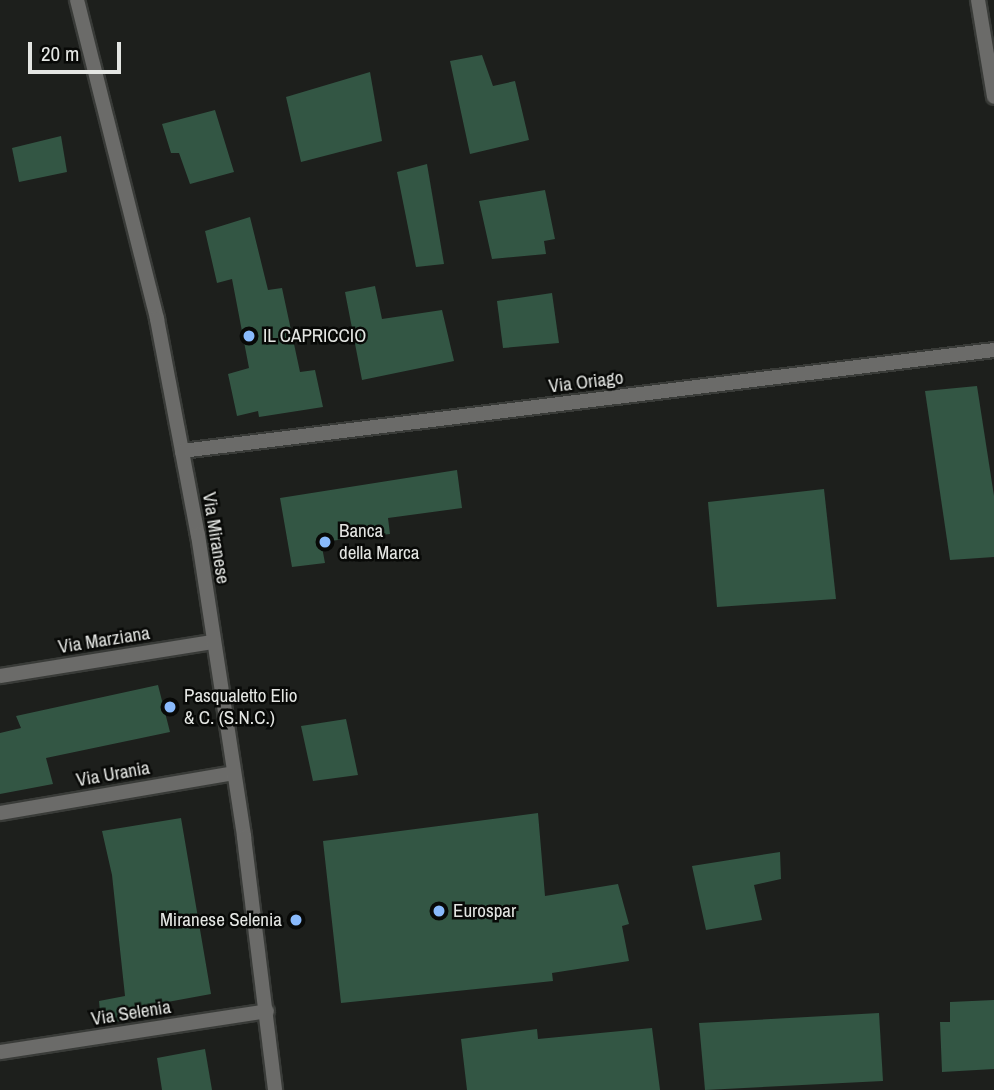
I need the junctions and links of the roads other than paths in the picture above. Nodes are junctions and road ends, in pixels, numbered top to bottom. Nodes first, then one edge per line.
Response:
1 (77, 0) edge
2 (978, 0) edge
3 (994, 94) edge
4 (994, 350) edge
5 (182, 451) junction
6 (213, 642) junction
7 (0, 676) edge
8 (233, 772) junction
9 (0, 813) edge
10 (267, 1011) junction
11 (0, 1052) edge
12 (275, 1090) edge

1 - 5 street, Via Miranese
2 - 3 street
4 - 5 street, Via Oriago
5 - 6 street, Via Miranese
6 - 7 street, Via Marziana
6 - 8 street, Via Miranese
8 - 9 street, Via Urania
8 - 10 street, Via Miranese
10 - 11 street, Via Selenia
10 - 12 street, Via Miranese

